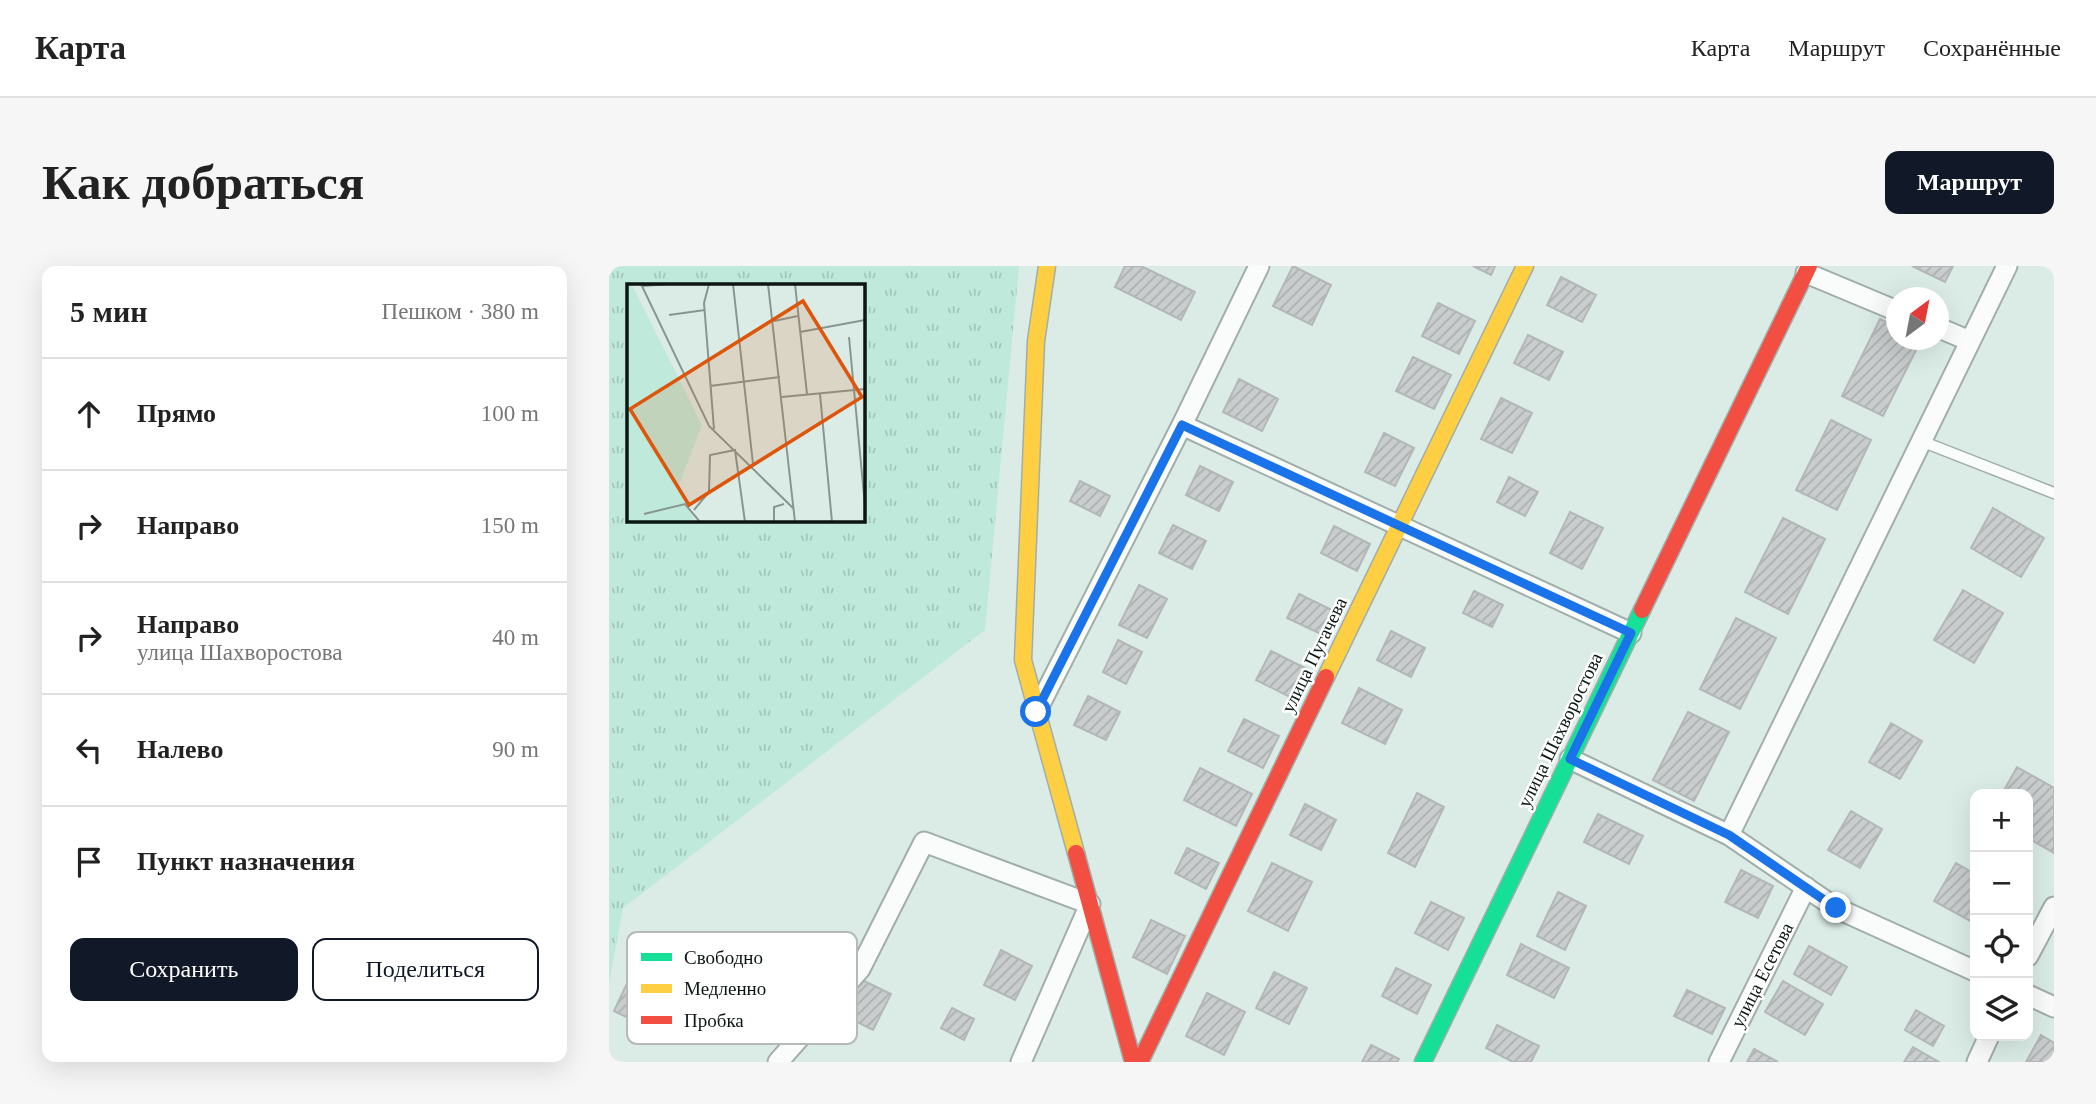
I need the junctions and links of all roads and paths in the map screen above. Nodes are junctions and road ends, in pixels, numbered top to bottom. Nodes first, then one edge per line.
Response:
1 (1047, 266) edge
2 (1259, 266) edge
3 (1525, 266) edge
4 (2007, 266) edge
5 (1807, 269) edge
6 (1886, 306) edge
7 (1949, 332) edge
8 (1970, 341) junction
9 (1182, 425) junction
10 (1921, 441) junction
11 (2054, 493) edge
12 (1399, 527) junction
13 (1631, 633) junction
14 (1036, 712) junction
15 (1570, 759) junction
16 (1729, 835) junction
17 (1806, 887) junction
18 (1090, 904) junction
19 (2054, 907) edge
20 (2033, 947) edge
21 (1970, 969) edge
22 (857, 972) edge
23 (2033, 997) edge
24 (2054, 1007) edge
25 (1987, 1041) edge
26 (794, 1044) edge
27 (778, 1062) edge
28 (1021, 1062) edge
29 (1133, 1062) edge
30 (1140, 1062) edge
31 (1423, 1062) edge
32 (1719, 1062) edge
33 (1977, 1062) edge

1 - 14 street
2 - 9 street
3 - 12 street, улица Пугачева
4 - 8 street
5 - 6 street
5 - 13 street, улица Шахворостова
7 - 8 street
8 - 10 street
9 - 12 street
9 - 14 street
10 - 11 lane
10 - 16 street
12 - 13 street
12 - 30 street, улица Пугачева
13 - 15 street, улица Шахворостова
14 - 18 street
15 - 16 street
15 - 31 street, улица Шахворостова
16 - 17 street
17 - 21 street
17 - 32 street, улица Есетова
18 - 22 street
18 - 28 street
18 - 29 street
19 - 20 street
23 - 24 street
25 - 33 street
26 - 27 street

